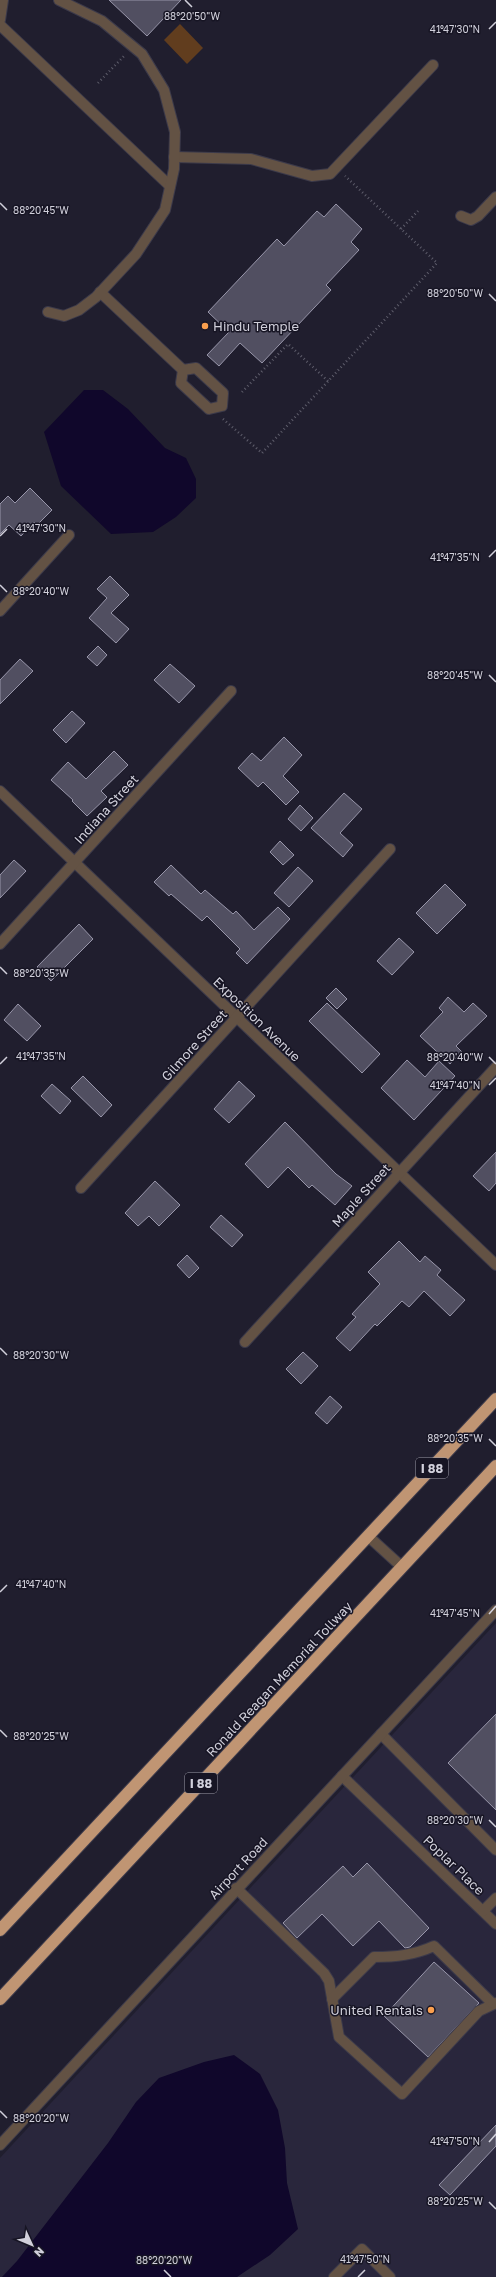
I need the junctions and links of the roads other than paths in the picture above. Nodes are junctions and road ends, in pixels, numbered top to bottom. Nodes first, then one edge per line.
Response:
1 (4, 0) edge
2 (59, 0) edge
3 (0, 20) edge
4 (0, 25) edge
5 (433, 65) dead end
6 (174, 157) junction
7 (170, 186) junction
8 (496, 197) edge
9 (461, 216) dead end
10 (100, 292) junction
11 (48, 312) dead end
12 (183, 370) junction
13 (69, 535) dead end
14 (0, 611) edge
15 (231, 691) dead end
16 (0, 791) edge
17 (390, 849) dead end
18 (74, 862) junction
19 (0, 944) edge
20 (237, 1017) junction
21 (496, 1066) edge
22 (399, 1173) junction
23 (81, 1188) dead end
24 (496, 1265) edge
25 (245, 1342) dead end
26 (496, 1399) edge
27 (496, 1466) edge
28 (368, 1536) junction
29 (402, 1567) junction
30 (496, 1610) edge
31 (380, 1734) junction
32 (342, 1776) junction
33 (496, 1850) edge
34 (236, 1888) junction
35 (496, 1898) edge
36 (483, 1911) junction
37 (496, 1924) edge
38 (0, 1930) edge
39 (0, 1999) edge
40 (332, 1999) junction
41 (494, 2003) edge
42 (0, 2145) edge
43 (334, 2277) edge
44 (390, 2277) edge

1 - 3 street
2 - 6 street
4 - 7 street
5 - 6 street
6 - 7 street
7 - 10 street
8 - 9 street
10 - 11 street
10 - 12 street
12 - 12 street
13 - 14 street
15 - 18 street, Indiana Street
16 - 18 street, Exposition Avenue
17 - 20 street, Gilmore Street
18 - 19 street, Indiana Street
18 - 20 street, Exposition Avenue
20 - 22 street, Exposition Avenue
20 - 23 street, Gilmore Street
21 - 22 street, Maple Street
22 - 24 street, Exposition Avenue
22 - 25 street, Maple Street
26 - 28 highway, I 88
27 - 29 highway, Ronald Reagan Memorial Tollway / I 88
28 - 29 street
28 - 38 highway, I 88
29 - 39 highway, Ronald Reagan Memorial Tollway / I 88
30 - 31 street, Airport Road
31 - 32 street, Airport Road
31 - 33 street
32 - 34 street, Airport Road
32 - 36 street, Poplar Place
34 - 40 street
34 - 42 street, Airport Road
35 - 36 street
36 - 37 street, Poplar Place
40 - 41 street
40 - 41 street
43 - 44 street

